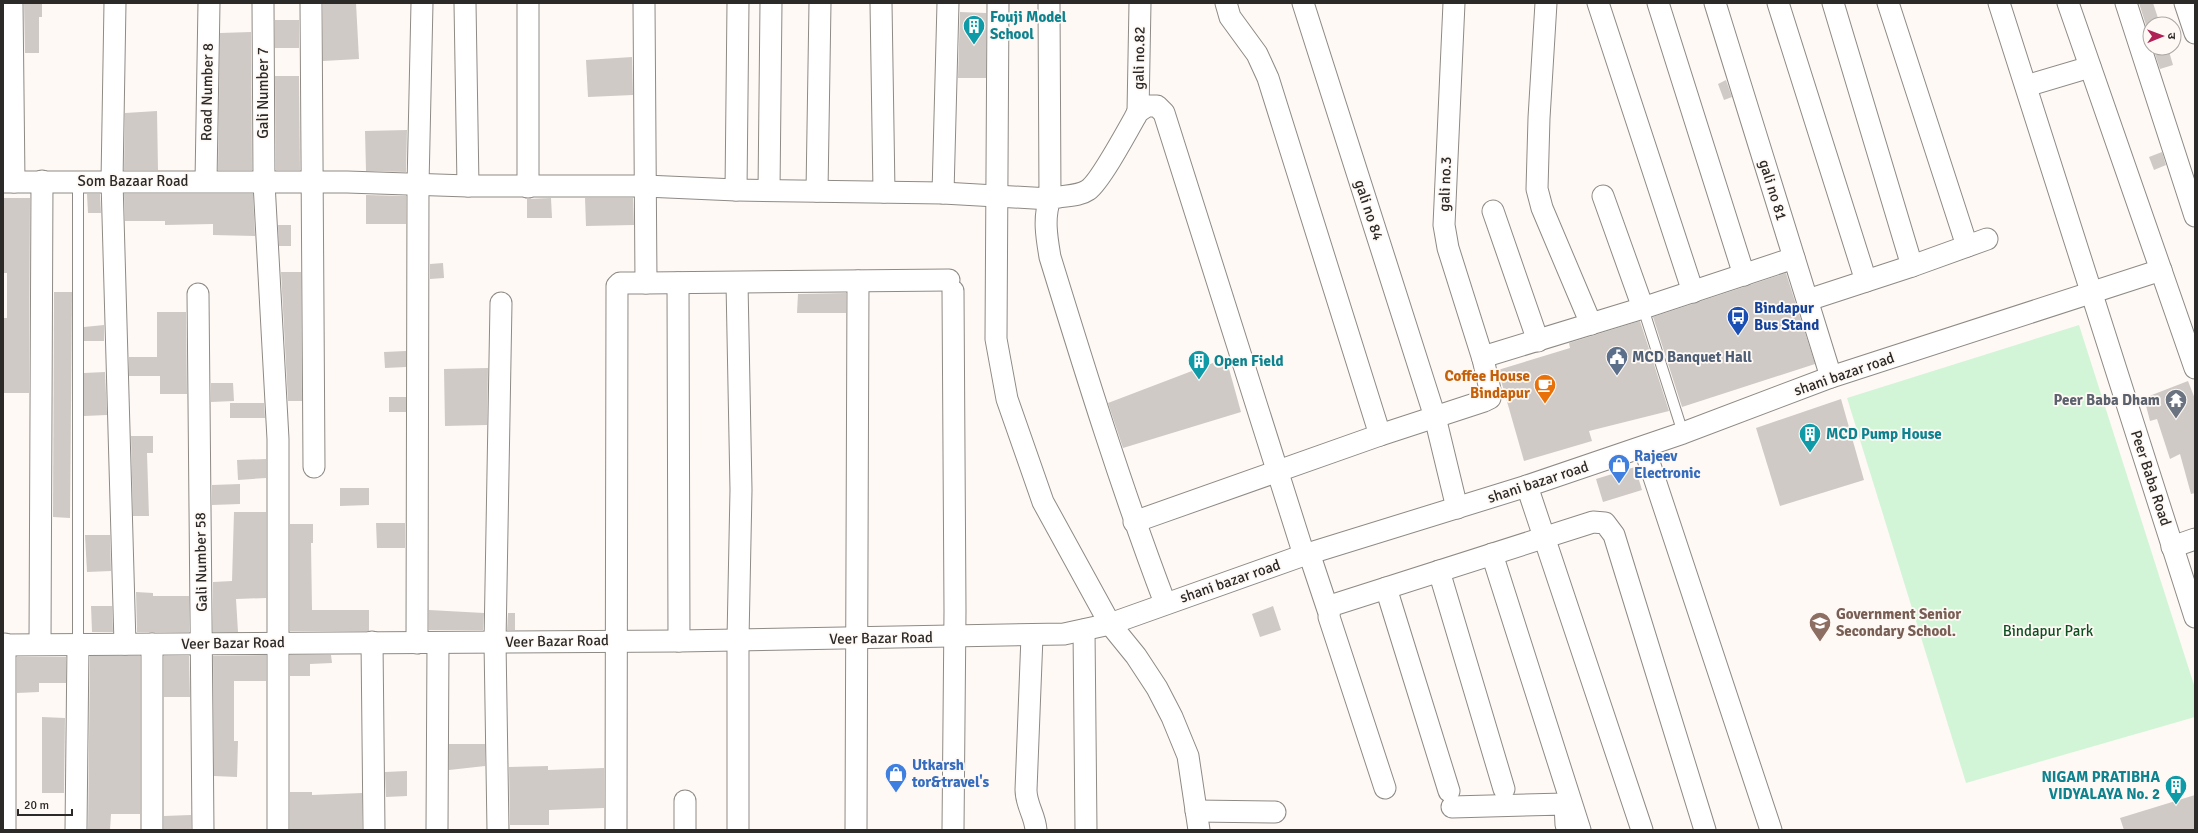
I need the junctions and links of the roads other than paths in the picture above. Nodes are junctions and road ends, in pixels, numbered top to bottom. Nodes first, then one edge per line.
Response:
1 (12, 3) edge
2 (115, 3) edge
3 (209, 3) edge
4 (263, 3) edge
5 (312, 3) edge
6 (422, 3) edge
7 (465, 3) edge
8 (528, 3) edge
9 (644, 3) edge
10 (738, 3) edge
11 (771, 3) edge
12 (820, 3) edge
13 (881, 3) edge
14 (948, 3) edge
15 (998, 3) edge
16 (1049, 3) edge
17 (1140, 3) edge
18 (1226, 3) edge
19 (1304, 3) edge
20 (1454, 3) edge
21 (1546, 3) edge
22 (1598, 3) edge
23 (1658, 3) edge
24 (1715, 3) edge
25 (1778, 3) edge
26 (1833, 3) edge
27 (1888, 3) edge
28 (1999, 3) edge
29 (2068, 3) edge
30 (2126, 3) edge
31 (2185, 3) edge
32 (2195, 33) edge
33 (2090, 67) junction
34 (2026, 86) junction
35 (1138, 112) junction
36 (42, 181) junction
37 (78, 181) junction
38 (112, 181) junction
39 (206, 181) junction
40 (8, 182) edge
41 (264, 182) junction
42 (311, 182) junction
43 (418, 185) junction
44 (468, 186) junction
45 (645, 186) junction
46 (528, 187) junction
47 (736, 190) junction
48 (770, 190) junction
49 (817, 191) junction
50 (884, 192) junction
51 (943, 193) junction
52 (996, 196) junction
53 (1603, 196) dead end
54 (1050, 199) junction
55 (1493, 211) dead end
56 (2195, 216) edge
57 (1987, 239) dead end
58 (1967, 246) junction
59 (1794, 258) junction
60 (1912, 266) junction
61 (2161, 270) junction
62 (1744, 275) junction
63 (858, 280) junction
64 (1866, 281) junction
65 (646, 283) junction
66 (678, 283) junction
67 (737, 283) junction
68 (1692, 292) junction
69 (2091, 293) junction
70 (198, 294) dead end
71 (1808, 300) junction
72 (501, 303) dead end
73 (1643, 308) junction
74 (2187, 316) edge
75 (1591, 324) junction
76 (1538, 341) junction
77 (1483, 359) junction
78 (2195, 368) edge
79 (1831, 377) junction
80 (1435, 417) junction
81 (1683, 433) junction
82 (1380, 435) junction
83 (1644, 447) junction
84 (314, 467) dead end
85 (1278, 471) junction
86 (1527, 486) junction
87 (1457, 508) junction
88 (1134, 522) junction
89 (1545, 537) junction
90 (2195, 539) edge
91 (2172, 547) junction
92 (1306, 554) junction
93 (1492, 554) junction
94 (1439, 571) junction
95 (1386, 588) junction
96 (1165, 604) junction
97 (1328, 610) junction
98 (2195, 617) edge
99 (1110, 624) junction
100 (1084, 630) junction
101 (1032, 636) junction
102 (954, 637) junction
103 (738, 638) junction
104 (856, 638) junction
105 (616, 641) junction
106 (679, 641) junction
107 (372, 642) junction
108 (417, 642) junction
109 (495, 642) junction
110 (277, 643) junction
111 (438, 643) junction
112 (40, 644) junction
113 (125, 644) junction
114 (152, 644) junction
115 (202, 644) junction
116 (4, 645) edge
117 (78, 645) junction
118 (1385, 788) dead end
119 (1504, 789) dead end
120 (685, 801) dead end
121 (1275, 812) dead end
122 (1198, 821) edge
123 (5, 830) edge
124 (76, 830) edge
125 (152, 830) edge
126 (203, 830) edge
127 (278, 830) edge
128 (374, 830) edge
129 (437, 830) edge
130 (498, 830) edge
131 (616, 830) edge
132 (685, 830) edge
133 (738, 830) edge
134 (856, 830) edge
135 (953, 830) edge
136 (1036, 830) edge
137 (1086, 830) edge
138 (1567, 830) edge
139 (1580, 830) edge
140 (1642, 830) edge
141 (1705, 830) edge
142 (1772, 830) edge

1 - 40 street
2 - 38 street
3 - 39 street, Road Number 8
4 - 41 street, Gali Number 7
5 - 42 street
6 - 43 street
7 - 44 street
8 - 46 street
9 - 45 street
10 - 47 street
11 - 48 street
12 - 49 street
13 - 50 street
14 - 51 street
15 - 52 street
16 - 54 street
17 - 35 street, gali no.82
18 - 82 street
19 - 80 street, gali no 84
20 - 77 street, gali no.3
21 - 75 street
22 - 68 street
23 - 62 street
24 - 59 street, gali no 81
25 - 64 street
26 - 60 street
27 - 58 street
28 - 34 street, Peer Baba Road
29 - 33 street
30 - 56 street
31 - 32 street
33 - 34 street
33 - 61 street
34 - 69 street, Peer Baba Road
35 - 54 street, Som Bazaar Road
35 - 85 street
36 - 37 street, Som Bazaar Road
36 - 40 street, Som Bazaar Road
36 - 112 street
37 - 38 street, Som Bazaar Road
37 - 117 lane
38 - 39 street, Som Bazaar Road
38 - 113 street
39 - 41 street, Som Bazaar Road
41 - 42 street, Som Bazaar Road
41 - 110 street, Gali Number 7
42 - 43 street, Som Bazaar Road
42 - 84 street
43 - 44 street, Som Bazaar Road
43 - 108 street
44 - 46 street, Som Bazaar Road
45 - 46 street, Som Bazaar Road
45 - 47 street, Som Bazaar Road
45 - 65 street
47 - 48 street, Som Bazaar Road
48 - 49 street, Som Bazaar Road
49 - 50 street, Som Bazaar Road
50 - 51 street, Som Bazaar Road
51 - 52 street, Som Bazaar Road
52 - 54 street, Som Bazaar Road
52 - 99 street
53 - 73 street
54 - 88 street
55 - 76 street
57 - 58 street
58 - 60 street
59 - 62 street
59 - 71 street, gali no 81
60 - 64 street
61 - 69 street, shani bazar road
61 - 74 street
62 - 68 street
63 - 67 street
63 - 102 street
63 - 104 street
64 - 71 street
65 - 66 street
65 - 105 street
66 - 67 street
66 - 106 street
67 - 103 street
68 - 73 street
69 - 79 street, shani bazar road
69 - 91 street, Peer Baba Road
70 - 115 street, Gali Number 58
71 - 79 street, gali no 81
72 - 109 street
73 - 75 street
73 - 81 lane
74 - 78 street
75 - 76 street
76 - 77 street
77 - 80 street, gali no.3
79 - 81 street, shani bazar road
80 - 82 street
80 - 87 street, gali no 84
81 - 83 street, shani bazar road
82 - 85 street
83 - 86 street, shani bazar road
83 - 142 street
85 - 88 street
85 - 92 street
86 - 87 street, shani bazar road
86 - 89 street
87 - 92 street, shani bazar road
88 - 96 street
89 - 93 street
89 - 140 street
89 - 141 street
90 - 91 street
91 - 98 street, Peer Baba Road
92 - 96 street, shani bazar road
92 - 97 street
93 - 94 street
93 - 139 street
94 - 95 street
94 - 119 street
95 - 97 street
95 - 138 street
96 - 99 street, shani bazar road
97 - 118 street
99 - 100 street, Veer Bazar Road
99 - 122 street
100 - 101 street, Veer Bazar Road
100 - 137 street
101 - 102 street, Veer Bazar Road
101 - 136 street
102 - 104 street, Veer Bazar Road
102 - 135 street
103 - 104 street, Veer Bazar Road
103 - 106 street, Veer Bazar Road
103 - 133 street
104 - 134 street
105 - 106 street, Veer Bazar Road
105 - 109 street, Veer Bazar Road
105 - 131 street
107 - 108 street, Veer Bazar Road
107 - 110 street, Veer Bazar Road
107 - 128 street
108 - 111 street, Veer Bazar Road
109 - 111 street, Veer Bazar Road
109 - 130 street
110 - 115 street, Veer Bazar Road
110 - 127 street, Gali Number 7
111 - 129 street
112 - 116 street, Veer Bazar Road
112 - 117 street, Veer Bazar Road
113 - 114 street, Veer Bazar Road
113 - 117 street, Veer Bazar Road
114 - 115 street, Veer Bazar Road
114 - 125 street
115 - 126 street, Gali Number 58
116 - 123 street
117 - 124 street
120 - 132 street
121 - 122 street

